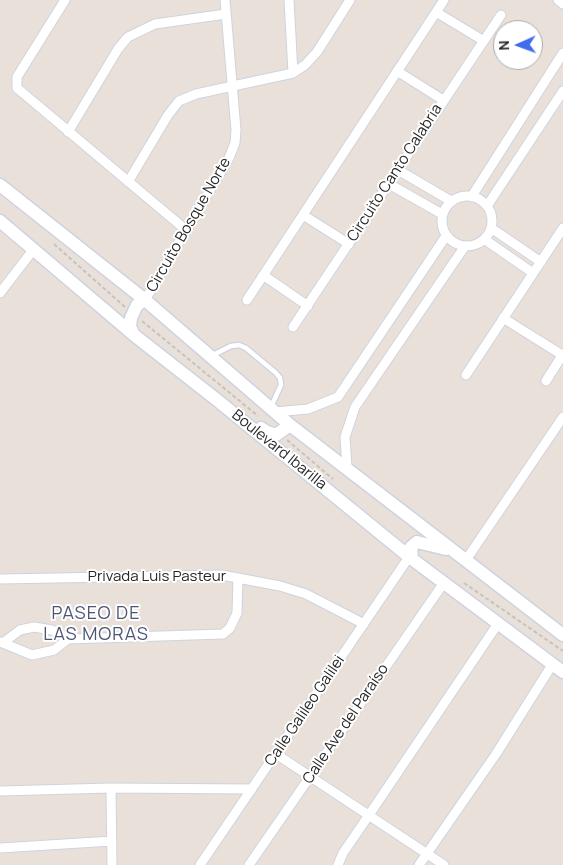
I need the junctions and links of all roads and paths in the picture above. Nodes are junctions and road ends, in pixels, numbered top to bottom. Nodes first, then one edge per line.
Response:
1 (66, 0) edge
2 (224, 0) edge
3 (289, 0) edge
4 (350, 0) edge
5 (444, 0) edge
6 (558, 0) edge
7 (563, 4) edge
8 (436, 12) junction
9 (226, 14) junction
10 (501, 15) dead end
11 (484, 41) junction
12 (563, 53) edge
13 (397, 71) junction
14 (293, 73) junction
15 (232, 87) junction
16 (563, 91) edge
17 (443, 100) junction
18 (68, 132) junction
19 (398, 170) junction
20 (128, 182) junction
21 (389, 184) junction
22 (0, 185) edge
23 (472, 196) junction
24 (451, 201) junction
25 (487, 206) junction
26 (442, 214) junction
27 (303, 215) junction
28 (0, 221) edge
29 (491, 228) junction
30 (563, 228) edge
31 (186, 230) junction
32 (446, 236) junction
33 (484, 239) junction
34 (349, 244) junction
35 (465, 246) junction
36 (33, 250) junction
37 (541, 262) junction
38 (533, 273) junction
39 (263, 275) junction
40 (0, 293) edge
41 (145, 300) junction
42 (247, 300) dead end
43 (308, 306) junction
44 (503, 318) junction
45 (294, 328) dead end
46 (134, 335) junction
47 (563, 355) edge
48 (210, 356) junction
49 (466, 374) dead end
50 (546, 381) dead end
51 (217, 400) junction
52 (272, 410) junction
53 (563, 417) edge
54 (290, 425) junction
55 (347, 468) junction
56 (454, 551) junction
57 (410, 558) junction
58 (466, 560) junction
59 (238, 578) junction
60 (0, 579) edge
61 (444, 584) junction
62 (364, 624) junction
63 (497, 624) junction
64 (563, 635) edge
65 (68, 639) junction
66 (2, 642) edge
67 (558, 669) edge
68 (276, 754) junction
69 (310, 777) junction
70 (110, 788) junction
71 (252, 789) junction
72 (0, 791) edge
73 (369, 815) junction
74 (112, 841) junction
75 (0, 848) edge
76 (427, 854) junction
77 (112, 865) edge
78 (200, 865) edge
79 (249, 865) edge
80 (338, 865) edge
81 (419, 865) edge
82 (444, 865) edge

1 - 18 street
2 - 9 street, Circuito Bosque Norte
3 - 14 street
4 - 14 street
5 - 8 street
6 - 7 street
8 - 11 street
8 - 13 street
9 - 15 street, Circuito Bosque Norte
9 - 18 street
10 - 11 street, Circuito Canto Calabria
11 - 17 street, Circuito Canto Calabria
12 - 23 street
13 - 17 street
13 - 27 street
14 - 15 street
15 - 20 street
15 - 31 street, Circuito Bosque Norte
16 - 25 street
17 - 19 street, Circuito Canto Calabria
18 - 20 street
19 - 21 street, Circuito Canto Calabria
19 - 24 street
20 - 31 street
21 - 26 street
21 - 34 street, Circuito Canto Calabria
22 - 41 main road, Boulevard Ibarilla
23 - 24 street
23 - 25 street
24 - 26 street
25 - 29 street
26 - 32 street
27 - 34 street
27 - 39 street
28 - 36 main road, Boulevard Ibarilla
29 - 33 street
29 - 37 street
30 - 37 street
31 - 41 street, Circuito Bosque Norte
32 - 35 street
32 - 52 street
33 - 35 street
33 - 38 street
34 - 43 street, Circuito Canto Calabria
35 - 55 street
36 - 40 street
36 - 46 main road, Boulevard Ibarilla
37 - 38 street
38 - 44 street
39 - 42 street
39 - 43 street
41 - 46 main road
41 - 48 main road, Boulevard Ibarilla
43 - 45 street, Circuito Canto Calabria
44 - 47 street
44 - 49 street
46 - 51 main road, Boulevard Ibarilla
47 - 50 street
48 - 52 main road, Boulevard Ibarilla
48 - 52 lane
51 - 54 main road
51 - 57 main road, Boulevard Ibarilla
52 - 54 main road, Boulevard Ibarilla
53 - 58 street
54 - 55 main road, Boulevard Ibarilla
55 - 56 main road, Boulevard Ibarilla
56 - 57 main road
56 - 58 main road, Boulevard Ibarilla
57 - 61 main road, Boulevard Ibarilla
57 - 62 street, Calle Galileo Galilei
58 - 64 main road, Boulevard Ibarilla
59 - 60 street, Privada Luis Pasteur
59 - 62 street, Privada Luis Pasteur
59 - 65 street
61 - 63 main road, Boulevard Ibarilla
61 - 69 street, Calle Ave del Paraíso
62 - 68 street, Calle Galileo Galilei
63 - 67 main road, Boulevard Ibarilla
63 - 73 street
65 - 66 street
65 - 66 street
67 - 76 street
68 - 69 street
68 - 71 street, Calle Galileo Galilei
69 - 73 street
69 - 79 street, Calle Ave del Paraíso
70 - 71 street
70 - 72 street
70 - 74 street
71 - 78 street, Calle Galileo Galilei
73 - 76 street
73 - 80 street
74 - 75 street
74 - 77 street
76 - 81 street
76 - 82 street

